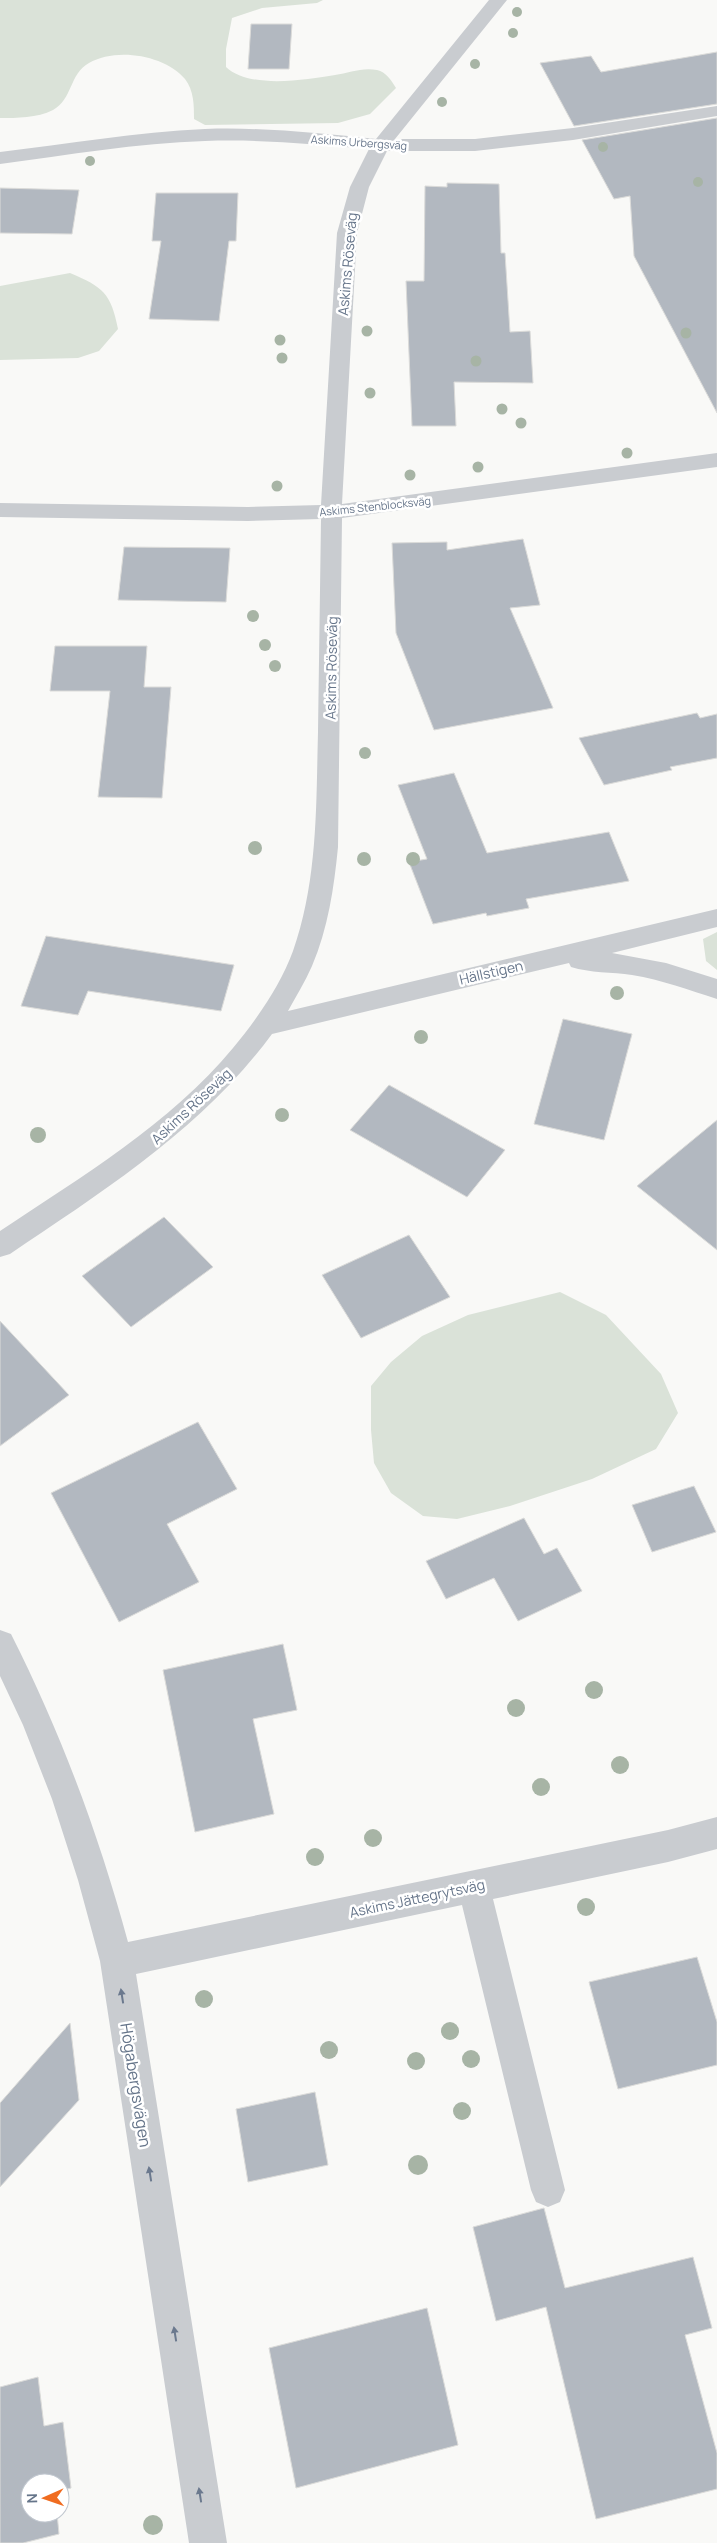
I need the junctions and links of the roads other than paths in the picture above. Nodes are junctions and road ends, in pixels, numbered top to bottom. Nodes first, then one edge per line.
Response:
1 (498, 0) edge
2 (717, 111) edge
3 (381, 145) junction
4 (0, 158) edge
5 (717, 460) edge
6 (0, 510) edge
7 (332, 512) junction
8 (717, 918) edge
9 (535, 962) junction
10 (717, 989) edge
11 (265, 1026) junction
12 (0, 1246) edge
13 (0, 1644) edge
14 (717, 1833) edge
15 (474, 1886) junction
16 (117, 1961) junction
17 (548, 2190) dead end
18 (208, 2543) edge

1 - 3 street, Askims Röseväg
2 - 3 street, Askims Urbergsväg
3 - 4 street, Askims Urbergsväg
3 - 7 street, Askims Röseväg
5 - 7 street, Askims Stenblocksväg
6 - 7 street, Askims Stenblocksväg
7 - 11 street, Askims Röseväg
8 - 9 street, Hällstigen
9 - 10 street
9 - 11 street, Hällstigen
11 - 12 street, Askims Röseväg
13 - 16 street, Högabergsvägen
14 - 15 street, Askims Jättegrytsväg
15 - 16 street, Askims Jättegrytsväg
15 - 17 street
18 -> 16 street, Högabergsvägen

